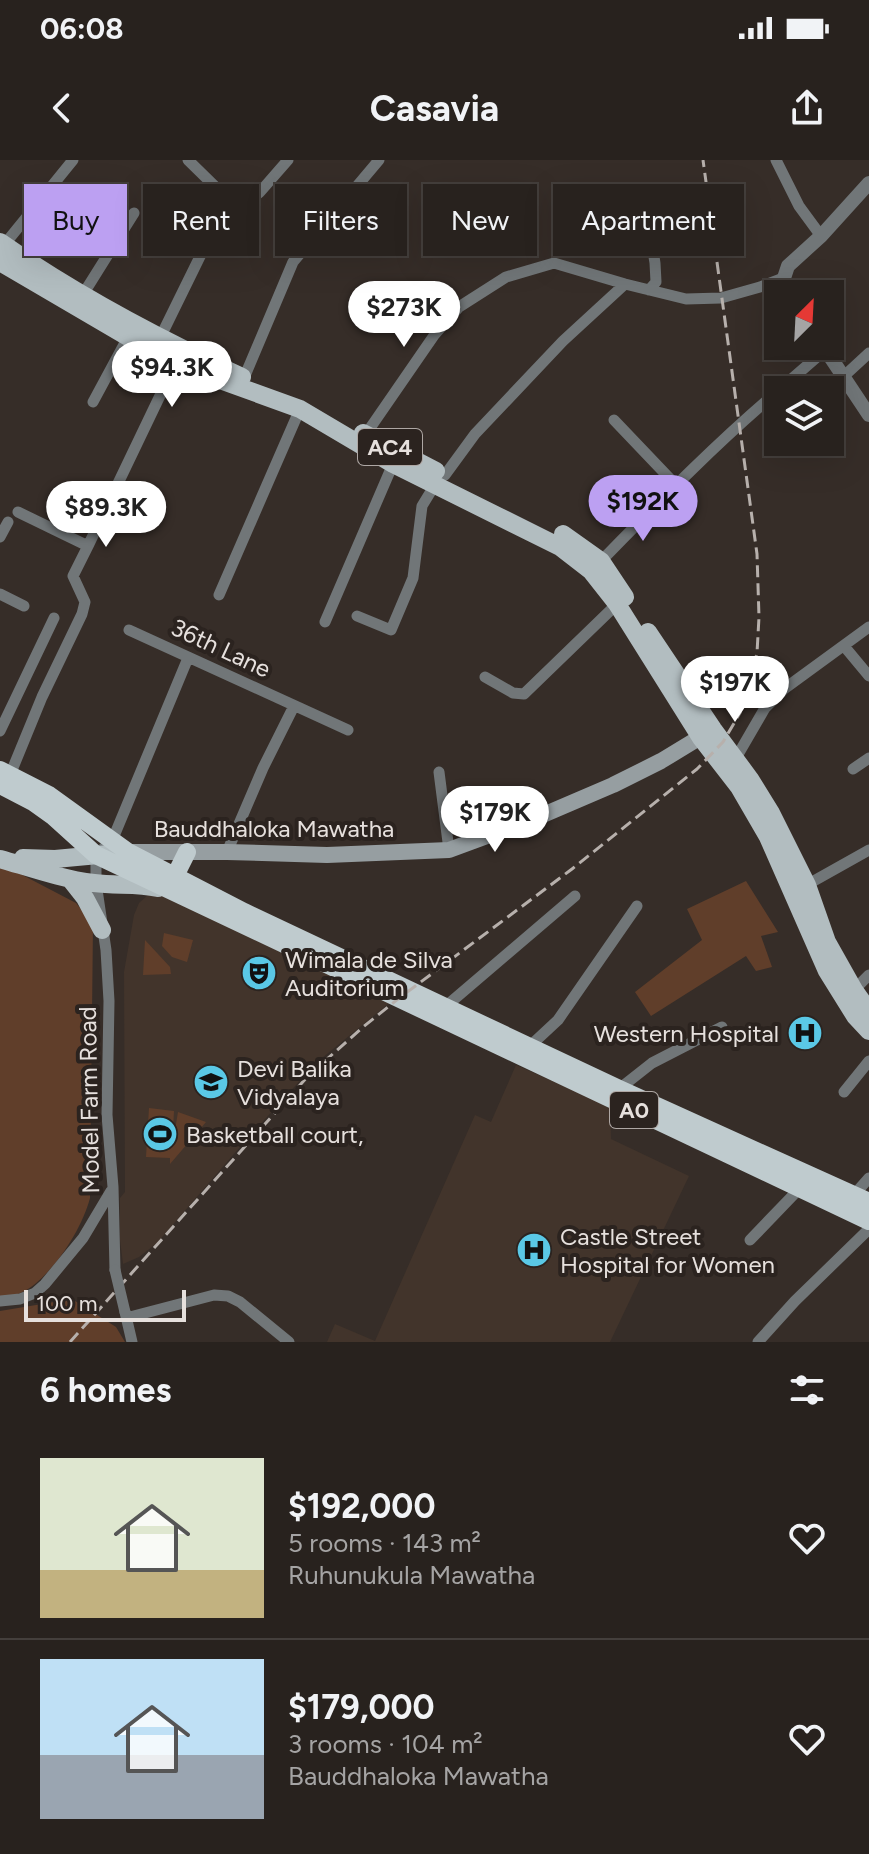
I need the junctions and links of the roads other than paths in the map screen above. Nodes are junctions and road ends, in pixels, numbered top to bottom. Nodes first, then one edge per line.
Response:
1 (73, 160) edge
2 (188, 160) edge
3 (288, 160) edge
4 (379, 160) edge
5 (776, 160) edge
6 (869, 183) edge
7 (212, 184) edge
8 (259, 193) edge
9 (134, 213) dead end
10 (821, 236) junction
11 (1, 250) edge
12 (200, 256) edge
13 (654, 256) edge
14 (783, 278) joint
15 (625, 284) junction
16 (649, 290) junction
17 (82, 296) junction
18 (128, 337) junction
19 (160, 338) junction
20 (869, 353) edge
21 (179, 355) junction
22 (811, 360) edge
23 (793, 376) edge
24 (844, 376) edge
25 (244, 378) junction
26 (844, 378) edge
27 (93, 402) dead end
28 (764, 402) edge
29 (300, 409) junction
30 (869, 415) edge
31 (614, 420) dead end
32 (366, 434) junction
33 (393, 464) junction
34 (440, 479) junction
35 (675, 484) junction
36 (18, 512) dead end
37 (8, 522) dead end
38 (0, 537) edge
39 (88, 546) junction
40 (596, 566) junction
41 (0, 594) edge
42 (219, 595) dead end
43 (617, 604) junction
44 (24, 606) dead end
45 (357, 616) dead end
46 (54, 618) dead end
47 (325, 622) dead end
48 (869, 627) edge
49 (129, 630) dead end
50 (844, 646) junction
51 (188, 658) junction
52 (869, 676) edge
53 (485, 677) dead end
54 (294, 706) junction
55 (348, 730) dead end
56 (0, 731) edge
57 (707, 733) junction
58 (736, 758) junction
59 (869, 758) edge
60 (853, 769) dead end
61 (439, 772) dead end
62 (3, 777) edge
63 (112, 841) junction
64 (449, 850) junction
65 (869, 850) edge
66 (128, 852) junction
67 (187, 852) junction
68 (227, 852) junction
69 (96, 855) junction
70 (0, 858) edge
71 (70, 879) junction
72 (96, 883) junction
73 (172, 883) junction
74 (800, 888) junction
75 (575, 896) dead end
76 (637, 906) dead end
77 (102, 930) junction
78 (869, 975) edge
79 (854, 990) junction
80 (445, 1007) junction
81 (869, 1011) edge
82 (722, 1027) dead end
83 (869, 1031) edge
84 (529, 1047) junction
85 (869, 1061) edge
86 (619, 1089) junction
87 (844, 1092) dead end
88 (869, 1178) edge
89 (113, 1187) junction
90 (801, 1187) junction
91 (862, 1198) edge
92 (869, 1221) edge
93 (869, 1229) edge
94 (750, 1240) dead end
95 (0, 1301) edge
96 (126, 1315) junction
97 (132, 1342) edge
98 (289, 1342) edge
99 (758, 1342) edge

1 - 11 street
2 - 7 street
3 - 8 street
4 - 25 street
5 - 10 street
6 - 10 street
9 - 17 street
10 - 14 street
11 - 17 main road, AC4
11 - 18 main road, AC4
12 - 19 street
13 - 16 street
14 - 16 street
15 - 16 street
15 - 32 street
15 - 34 street
17 - 19 main road, AC4
18 - 21 main road, AC4
18 - 27 street
19 - 21 main road, AC4
20 - 24 street
21 - 25 main road, AC4
21 - 29 main road, AC4
21 - 39 street
22 - 23 street
25 - 32 main road, AC4
26 - 30 street
28 - 35 street
29 - 33 main road, AC4
29 - 42 street
31 - 35 street
32 - 34 main road, AC4
33 - 34 main road, AC4
33 - 47 street
34 - 40 main road, AC4
34 - 45 street
35 - 40 street
36 - 39 street
37 - 38 street
39 - 62 street
40 - 43 main road, AC4
40 - 57 main road, AC4
41 - 44 street
43 - 53 street
43 - 57 main road, AC4
46 - 56 street
48 - 50 street
49 - 51 street, 36th Lane
50 - 52 street
50 - 58 street
51 - 54 street, 36th Lane
51 - 63 street
54 - 55 street, 36th Lane
54 - 68 street
57 - 58 main road, AC4
57 - 64 main road, Bauddhaloka Mawatha
57 - 74 main road, AC4
58 - 74 main road, AC4
59 - 60 street
61 - 64 street
62 - 63 highway, A0
62 - 69 highway, A0
63 - 66 highway, A0
63 - 69 street
64 - 68 main road, Bauddhaloka Mawatha
65 - 74 street
66 - 67 main road, Bauddhaloka Mawatha
66 - 69 main road, Bauddhaloka Mawatha
66 - 73 highway, A0
67 - 68 main road, Bauddhaloka Mawatha
67 - 73 highway
69 - 70 main road, Bauddhaloka Mawatha
69 - 72 street, Model Farm Road
69 - 73 highway, A0
70 - 71 main road, Bauddhaloka Mawatha
71 - 72 main road, Bauddhaloka Mawatha
71 - 77 main road
72 - 73 main road, Bauddhaloka Mawatha
72 - 77 street, Model Farm Road
73 - 80 highway, A0
73 - 90 highway, A0
74 - 79 main road, AC4
74 - 83 main road, AC4
75 - 80 street
76 - 84 street
77 - 89 street, Model Farm Road
78 - 79 street
79 - 81 main road, AC4
80 - 84 highway, A0
82 - 86 street
84 - 86 highway, A0
85 - 87 street
86 - 91 highway, A0
88 - 91 street
89 - 95 street
89 - 96 street, Model Farm Road, bridge
90 - 92 highway, A0
90 - 94 street
93 - 99 street
96 - 97 street, Model Farm Road
96 - 98 street

